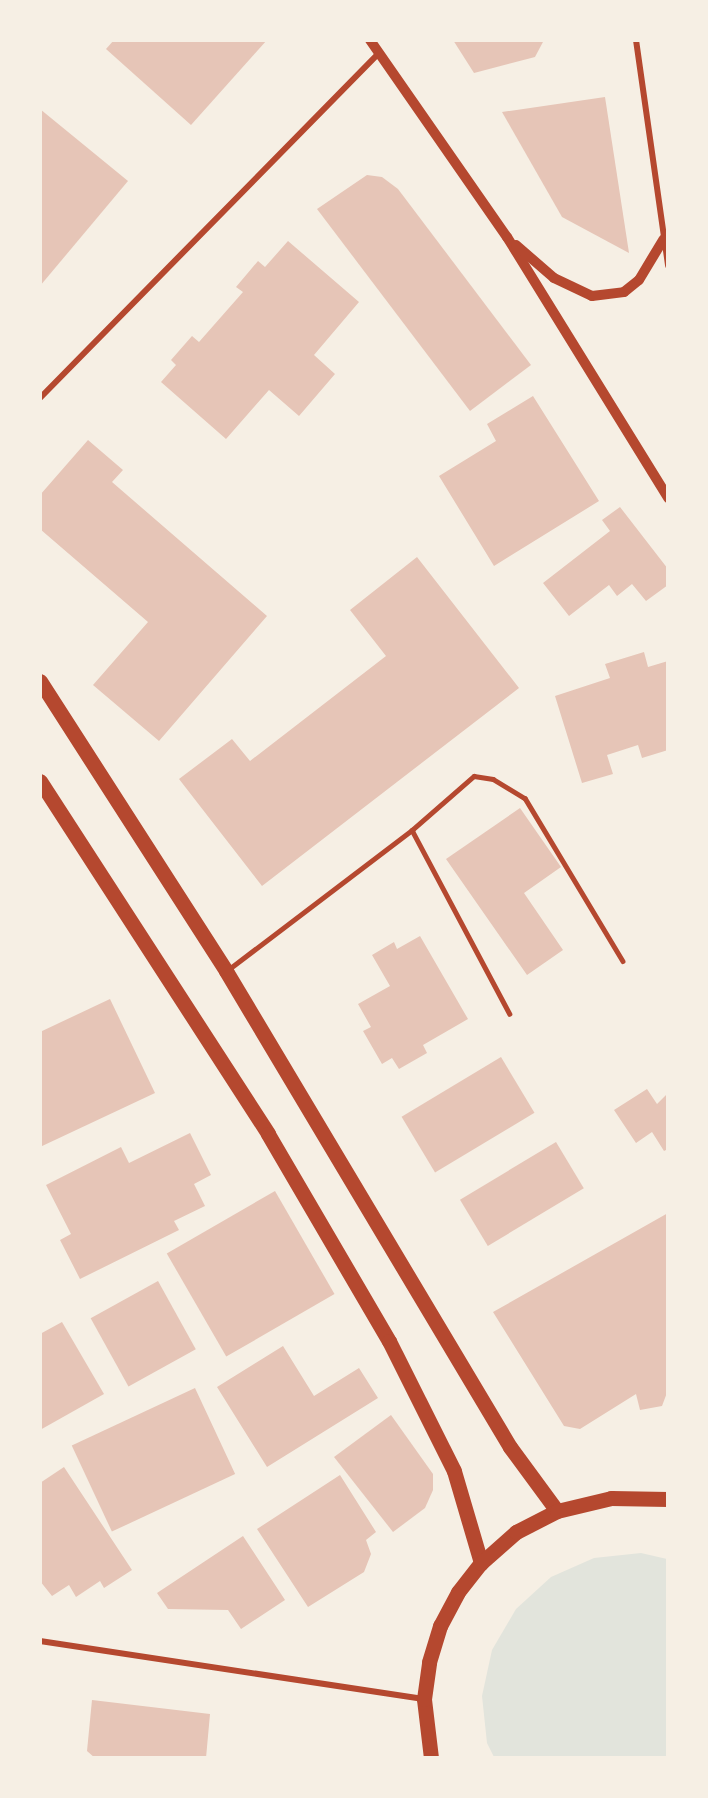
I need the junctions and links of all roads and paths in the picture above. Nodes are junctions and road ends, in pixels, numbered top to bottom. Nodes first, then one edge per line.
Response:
1 (370, 40) edge
2 (636, 40) edge
3 (378, 54) junction
4 (507, 237) junction
5 (663, 240) junction
6 (668, 266) edge
7 (40, 399) edge
8 (668, 498) edge
9 (40, 681) edge
10 (40, 781) edge
11 (412, 830) junction
12 (624, 960) dead end
13 (226, 971) junction
14 (510, 1014) dead end
15 (668, 1500) edge
16 (557, 1511) junction
17 (481, 1563) junction
18 (40, 1641) edge
19 (424, 1699) junction
20 (431, 1758) edge

1 - 3 street
2 - 5 street
3 - 4 street
3 - 7 street
4 - 5 street
4 - 8 street
5 - 6 street
9 - 13 main road
10 - 17 main road
11 - 12 lane
11 - 13 lane
11 - 14 lane
13 - 16 main road
15 - 16 main road
16 - 17 main road
17 - 19 main road
18 - 19 street
19 - 20 main road

